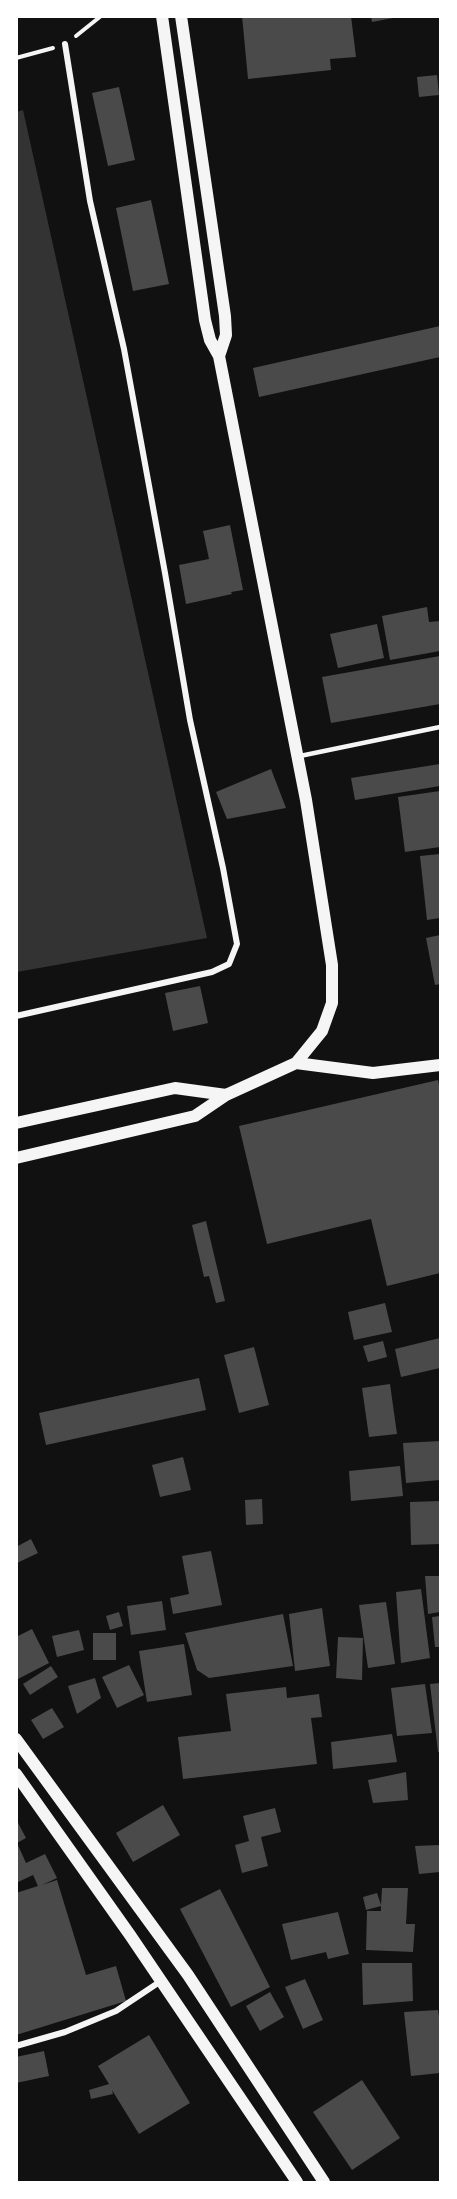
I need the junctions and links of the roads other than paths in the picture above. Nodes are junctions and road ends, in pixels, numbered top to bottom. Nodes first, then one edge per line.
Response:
1 (162, 16) edge
2 (182, 16) edge
3 (65, 44) dead end
4 (219, 356) junction
5 (441, 727) edge
6 (297, 757) junction
7 (16, 1017) edge
8 (296, 1063) junction
9 (441, 1065) edge
10 (226, 1095) junction
11 (16, 1124) edge
12 (16, 1158) edge
13 (16, 1739) edge
14 (16, 1774) edge
15 (161, 1981) junction
16 (16, 2046) edge
17 (297, 2182) edge
18 (324, 2182) edge

1 - 4 main road
2 - 4 main road
3 - 7 street
4 - 6 main road
5 - 6 lane
6 - 8 main road
8 - 9 main road
8 - 10 main road
10 - 11 main road
10 - 12 main road
13 - 18 main road
14 - 15 main road
15 - 16 street
15 - 17 main road

